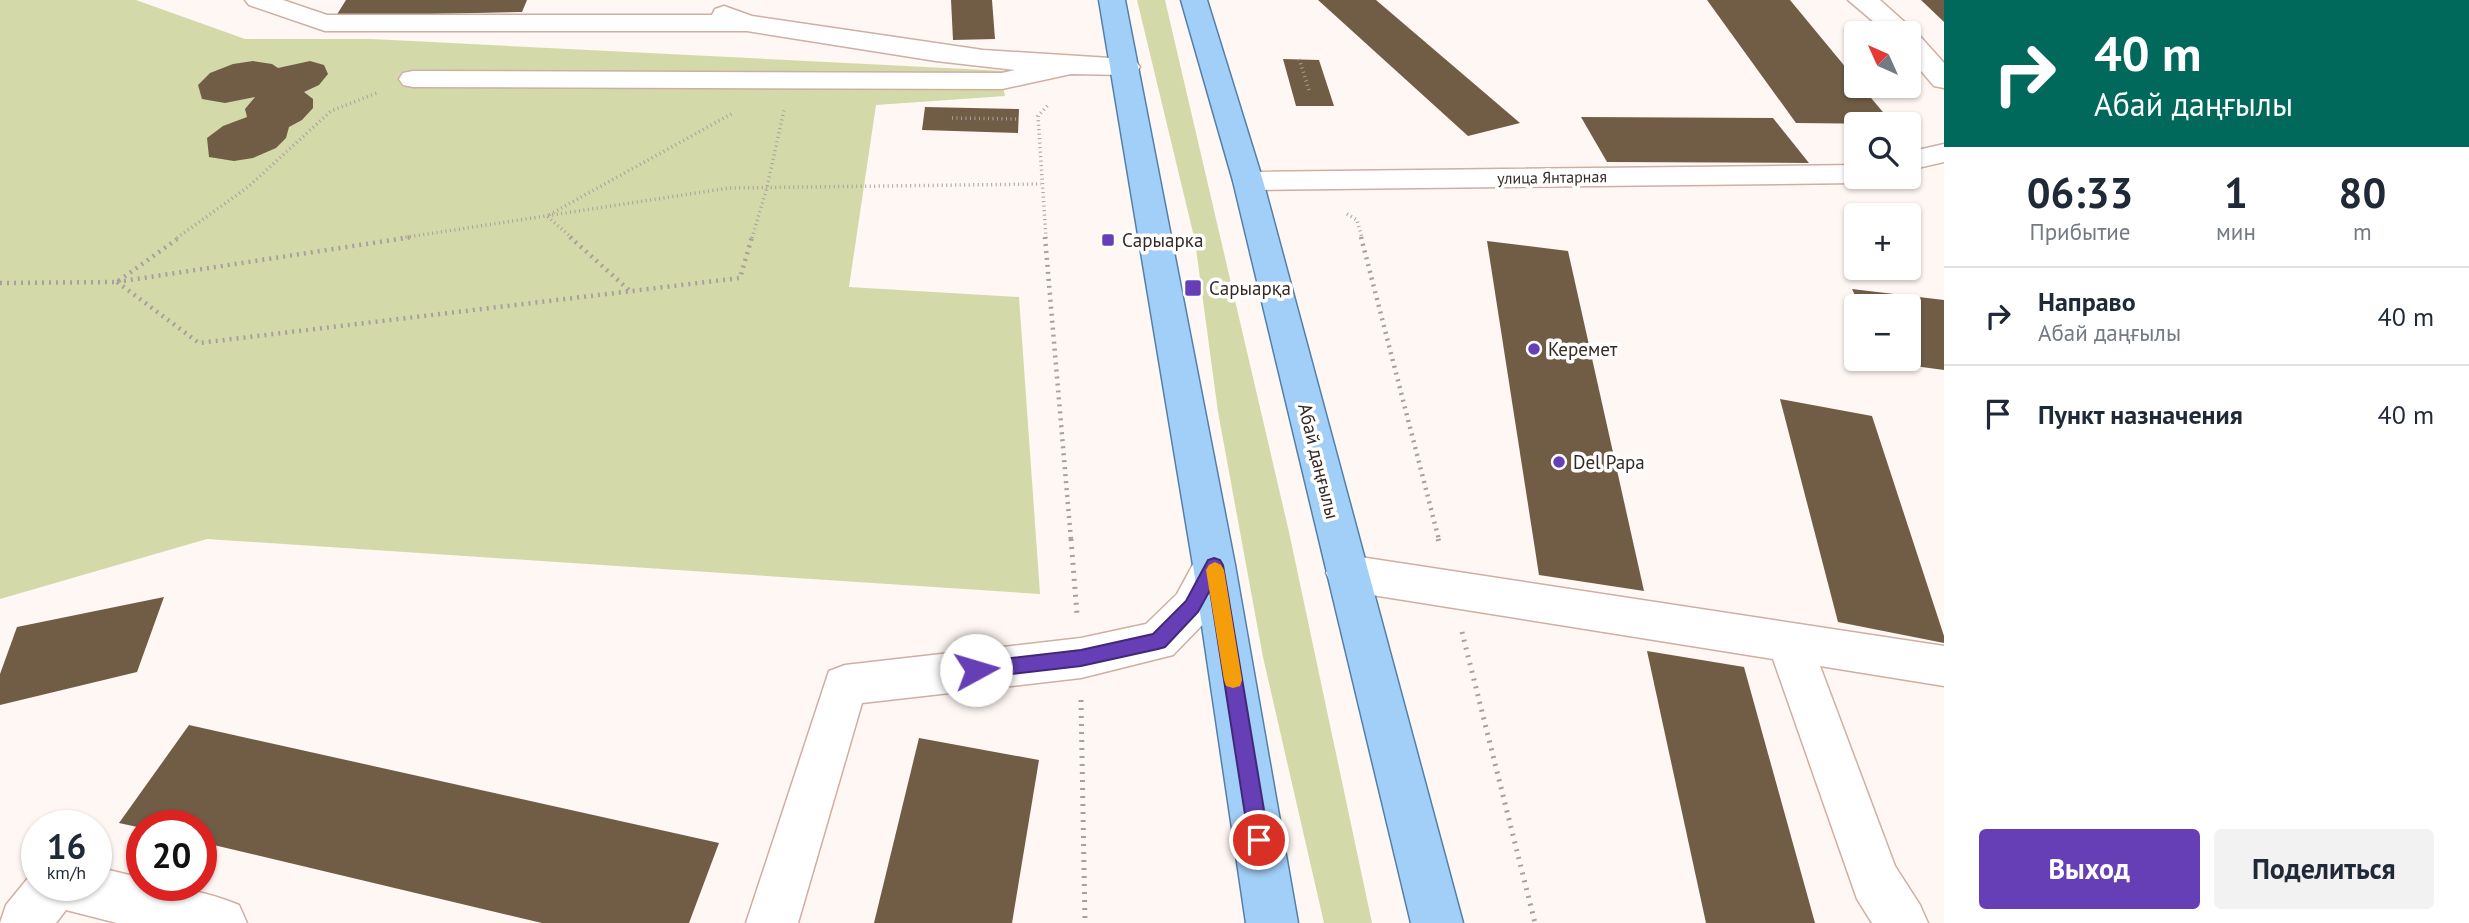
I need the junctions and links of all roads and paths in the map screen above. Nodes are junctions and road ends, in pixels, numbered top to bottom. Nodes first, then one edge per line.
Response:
1 (258, 0) edge
2 (690, 0) edge
3 (1112, 0) edge
4 (1194, 0) edge
5 (1869, 2) edge
6 (1889, 21) edge
7 (747, 23) junction
8 (1922, 55) edge
9 (1299, 59) dead end
10 (1126, 66) junction
11 (1066, 67) junction
12 (413, 79) joint
13 (792, 80) junction
14 (1944, 80) edge
15 (1310, 93) dead end
16 (1057, 96) dead end
17 (951, 118) dead end
18 (1018, 119) dead end
19 (1944, 153) edge
20 (1921, 158) edge
21 (1844, 174) edge
22 (1266, 181) junction
23 (1041, 184) junction
24 (766, 187) junction
25 (547, 216) junction
26 (117, 282) junction
27 (0, 283) edge
28 (630, 292) junction
29 (1214, 565) junction
30 (1347, 573) junction
31 (1451, 589) junction
32 (1789, 641) junction
33 (1081, 658) junction
34 (1944, 666) edge
35 (112, 896) edge
36 (41, 901) edge
37 (24, 923) edge
38 (221, 923) edge
39 (772, 923) edge
40 (1085, 923) edge
41 (1272, 923) edge
42 (1437, 923) edge
43 (1535, 923) edge
44 (1902, 923) edge

1 - 7 street
2 - 7 street
3 - 10 main road
4 - 22 main road, Абай даңғылы
5 - 6 street
7 - 11 street
8 - 14 street
9 - 15 path
10 - 11 street
10 - 29 main road
11 - 13 street
12 - 13 street
12 - 26 path
13 - 24 path
13 - 25 path
16 - 23 path
17 - 18 path
19 - 20 street
21 - 22 street, улица Янтарная
22 - 30 main road, Абай даңғылы
22 - 31 path
23 - 24 path
23 - 33 path
24 - 25 path
24 - 28 path
25 - 26 path
25 - 28 path
26 - 27 path
26 - 28 path
29 - 33 street
29 - 41 main road
30 - 31 street
30 - 42 main road, Абай даңғылы
31 - 32 street
31 - 43 path
32 - 34 street
32 - 44 street
33 - 39 street
33 - 40 path
35 - 38 street
36 - 37 street

